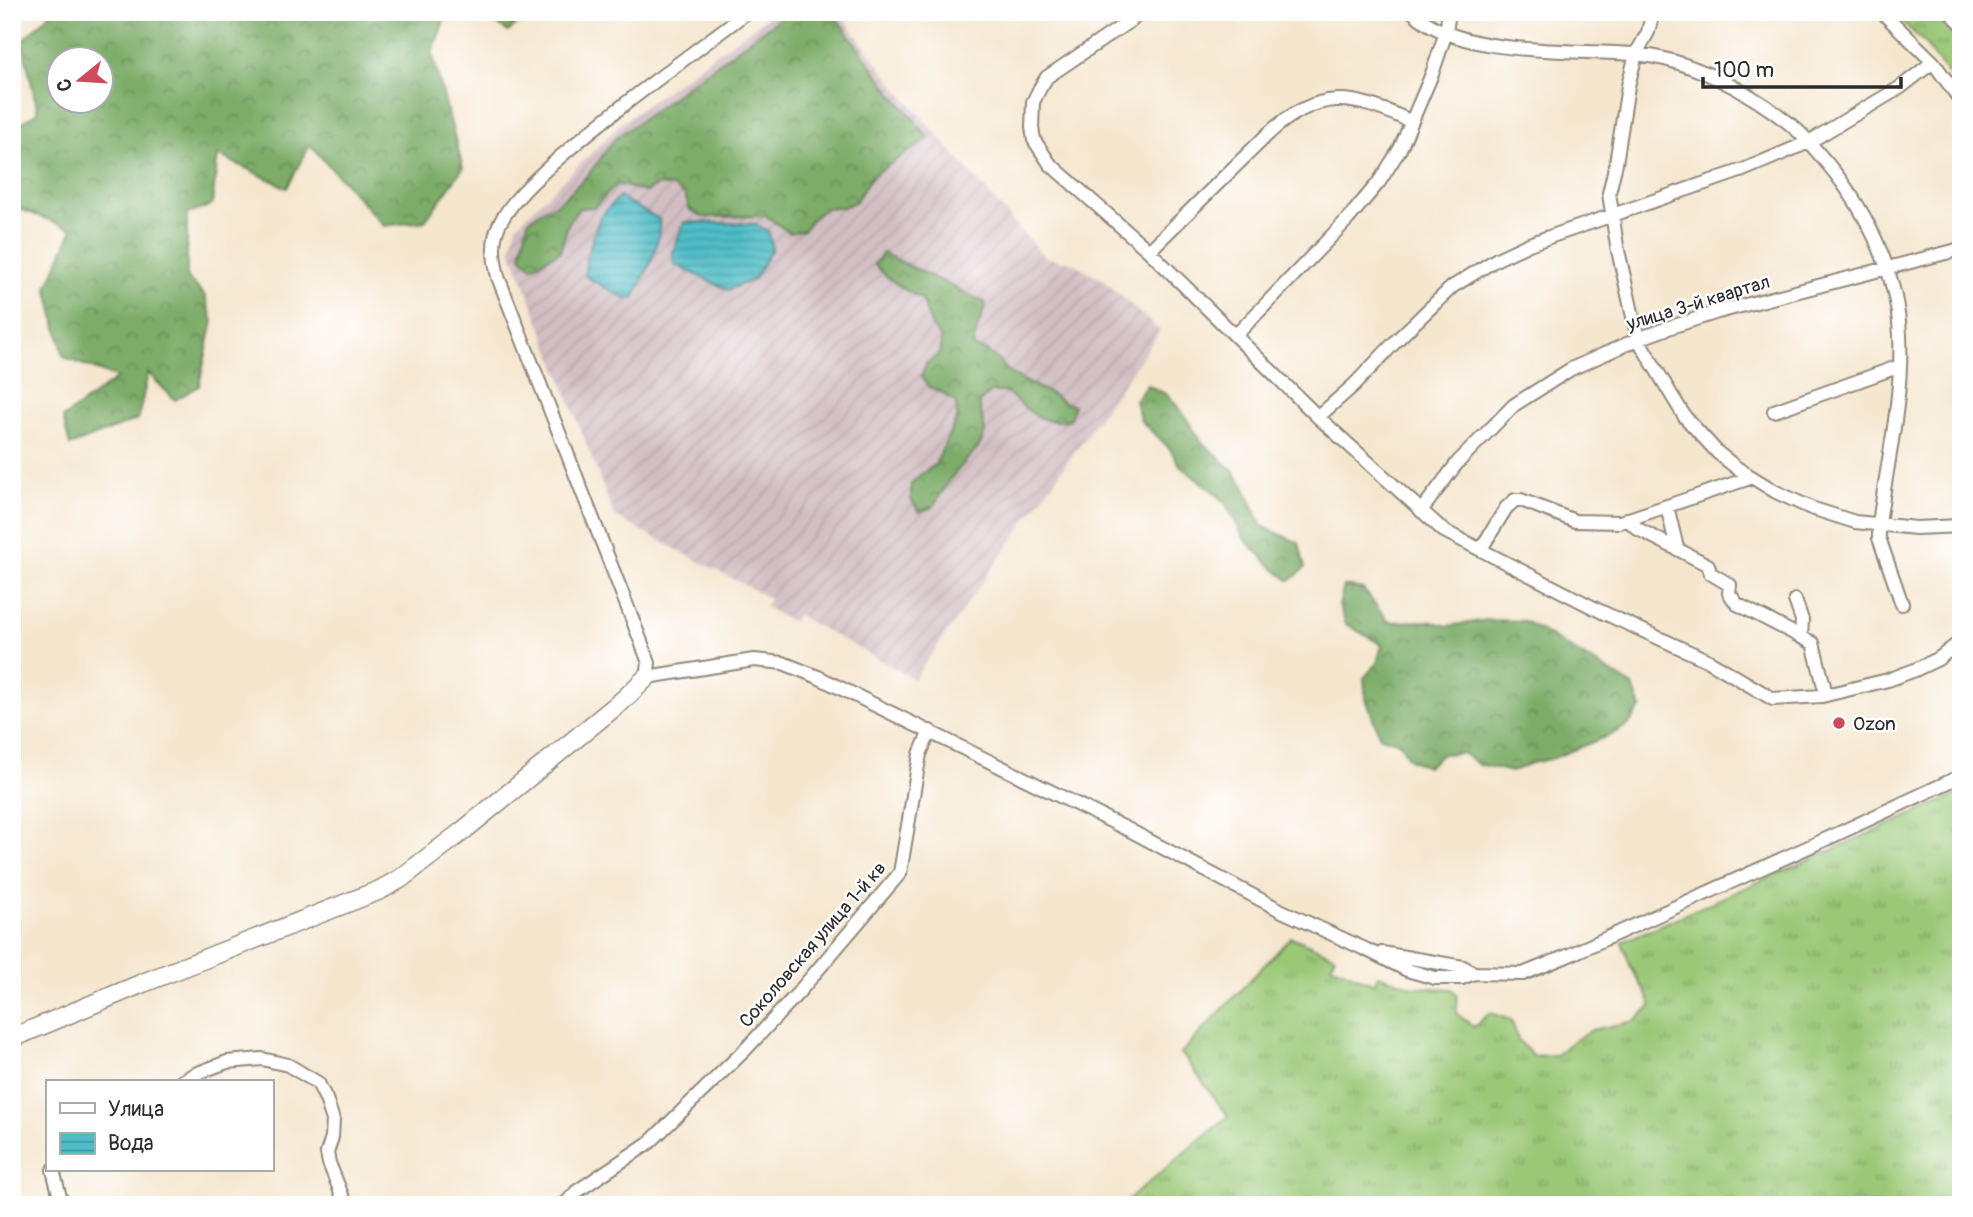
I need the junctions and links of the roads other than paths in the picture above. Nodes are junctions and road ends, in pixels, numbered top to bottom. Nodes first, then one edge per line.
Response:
1 (747, 12) edge
2 (1143, 12) edge
3 (1413, 12) edge
4 (1449, 12) edge
5 (1653, 12) edge
6 (1882, 12) edge
7 (1950, 12) edge
8 (1961, 23) edge
9 (1446, 32) junction
10 (1636, 54) junction
11 (1933, 62) junction
12 (1961, 102) edge
13 (1410, 121) junction
14 (1809, 142) junction
15 (1612, 215) junction
16 (1961, 249) edge
17 (1149, 251) junction
18 (1887, 269) junction
19 (1235, 336) junction
20 (1638, 339) junction
21 (1900, 366) junction
22 (1773, 411) dead end
23 (1318, 417) junction
24 (1750, 478) junction
25 (1667, 506) junction
26 (1421, 511) junction
27 (1628, 519) junction
28 (1879, 524) junction
29 (1961, 526) edge
30 (1677, 548) junction
31 (1481, 549) junction
32 (1794, 600) dead end
33 (1902, 604) dead end
34 (1801, 637) junction
35 (1961, 641) edge
36 (648, 677) junction
37 (1824, 686) dead end
38 (930, 731) junction
39 (1961, 776) edge
40 (12, 1038) edge
41 (184, 1080) edge
42 (54, 1172) edge
43 (576, 1192) junction
44 (62, 1205) edge
45 (346, 1205) edge
46 (562, 1205) edge
47 (584, 1205) edge

1 - 36 street
2 - 17 street
3 - 9 street
4 - 9 street
5 - 10 street
6 - 11 street
7 - 8 street
9 - 10 street
9 - 13 street
10 - 14 street
10 - 15 street
11 - 12 street
11 - 14 street
13 - 17 street
13 - 19 street
14 - 15 street
14 - 18 street
15 - 20 street
15 - 23 street
16 - 18 street, улица 3-й квартал
17 - 19 street
18 - 20 street, улица 3-й квартал
18 - 21 street
19 - 23 street
20 - 24 street
20 - 26 street, улица 3-й квартал
21 - 22 street
21 - 28 street
23 - 26 street
24 - 25 street
24 - 28 street
25 - 27 street
25 - 30 street
26 - 31 street
27 - 30 street
27 - 31 street
28 - 29 street
28 - 33 street
30 - 34 street
31 - 35 street
32 - 34 street
34 - 37 street
36 - 38 street
36 - 40 street
38 - 39 street
38 - 43 street, Соколовская улица 1-й кв
41 - 45 street
42 - 44 street
43 - 46 street, Соколовская улица 1-й кв
43 - 47 street

